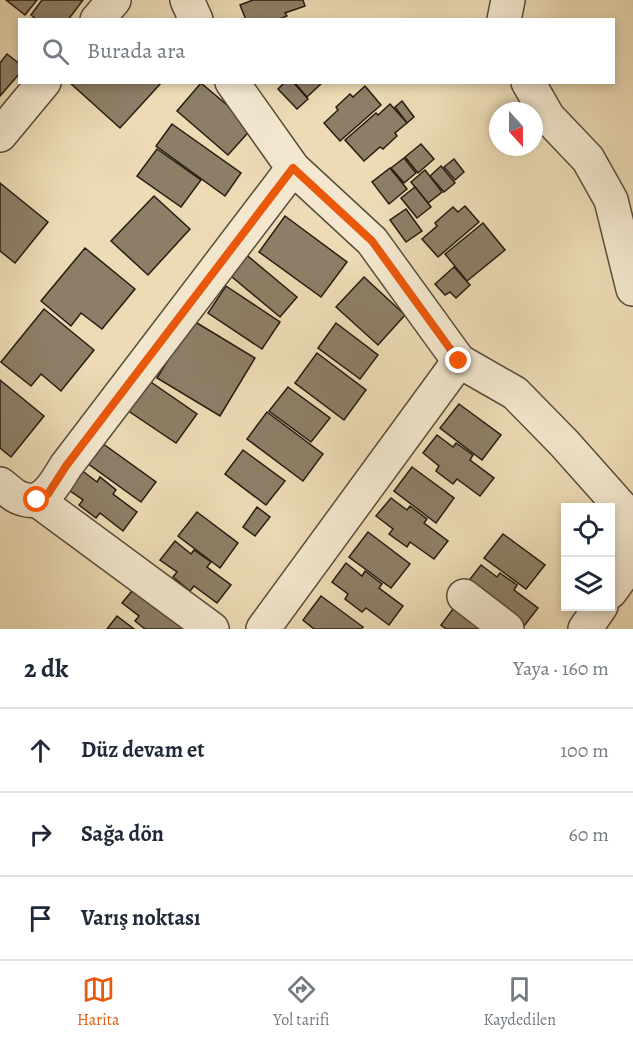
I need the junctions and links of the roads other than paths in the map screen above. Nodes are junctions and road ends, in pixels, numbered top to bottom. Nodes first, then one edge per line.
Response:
1 (114, 0) edge
2 (188, 0) edge
3 (508, 0) edge
4 (99, 18) edge
5 (195, 18) edge
6 (504, 18) edge
7 (42, 84) edge
8 (233, 84) edge
9 (529, 84) edge
10 (0, 135) edge
11 (293, 168) junction
12 (633, 289) edge
13 (459, 361) junction
14 (0, 484) edge
15 (37, 500) junction
16 (631, 535) edge
17 (615, 585) edge
18 (464, 596) dead end
19 (598, 611) edge
20 (212, 629) edge
21 (263, 629) edge
22 (507, 629) edge
23 (585, 629) edge

1 - 4 street
2 - 5 street
3 - 6 street
7 - 10 street
8 - 11 street
9 - 12 street
11 - 13 street
11 - 15 street
13 - 16 street
13 - 21 street
14 - 15 street
15 - 20 street
16 - 17 street
18 - 22 street
19 - 23 street

